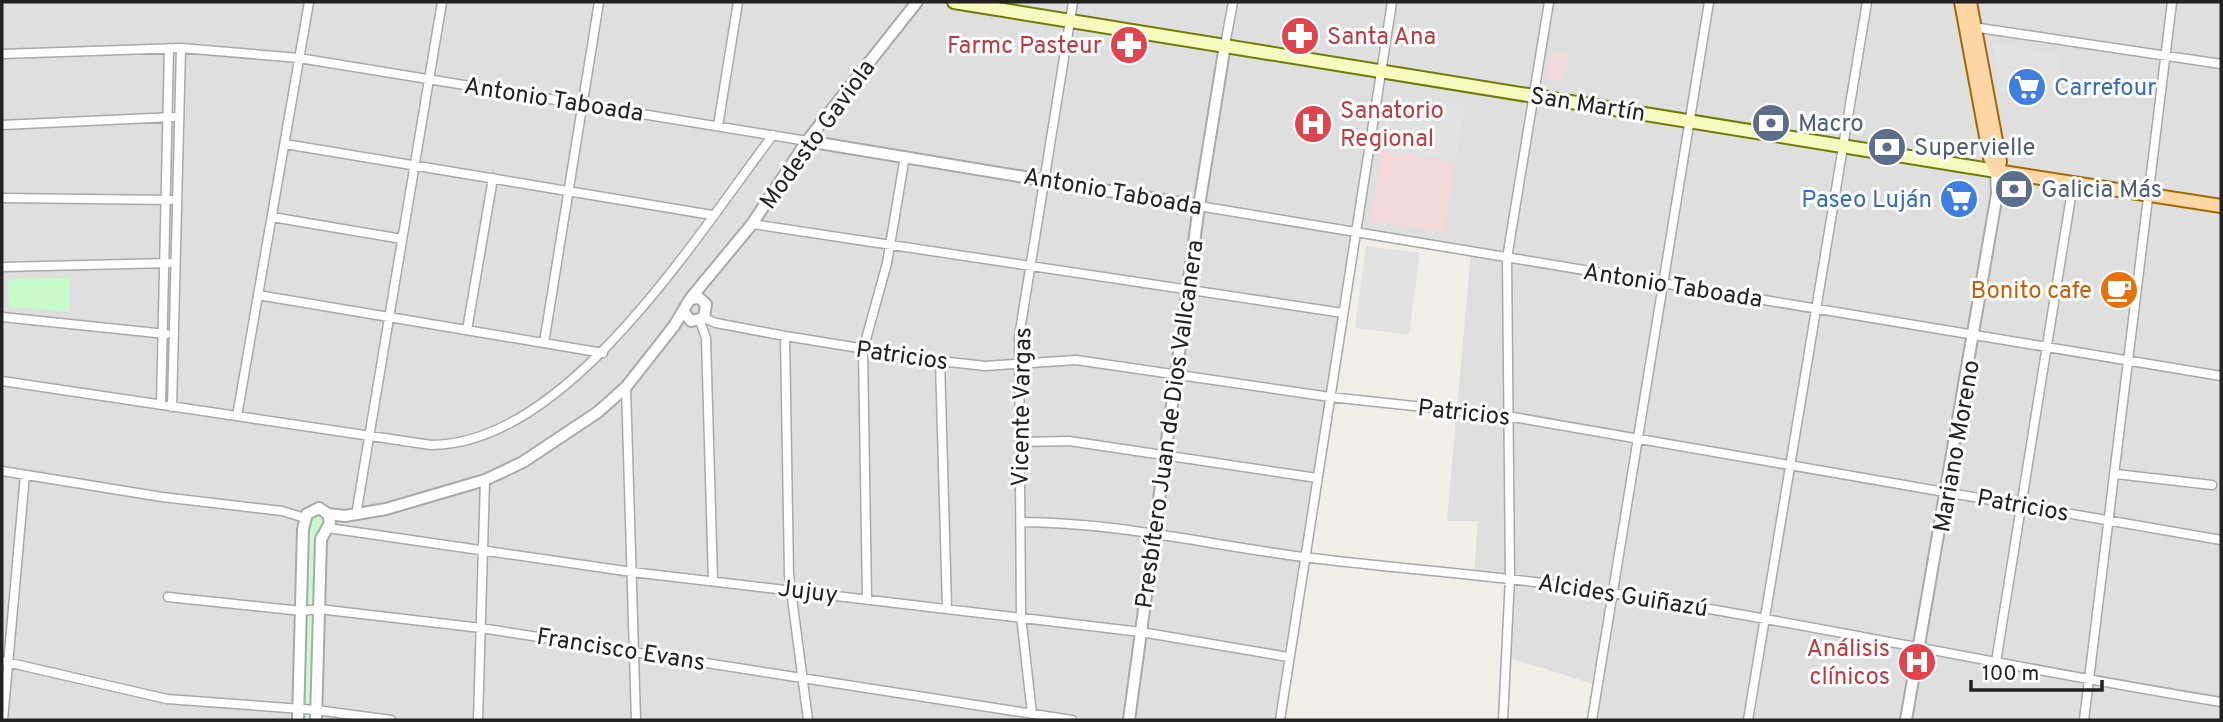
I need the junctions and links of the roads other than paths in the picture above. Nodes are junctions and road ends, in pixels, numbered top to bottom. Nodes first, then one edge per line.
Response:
1 (309, 2) edge
2 (442, 2) edge
3 (599, 2) edge
4 (738, 2) edge
5 (917, 2) edge
6 (954, 2) edge
7 (1073, 2) edge
8 (1233, 2) edge
9 (1392, 2) edge
10 (1549, 2) edge
11 (1709, 2) edge
12 (1867, 2) edge
13 (1951, 2) edge
14 (2172, 2) edge
15 (1965, 5) edge
16 (1070, 21) junction
17 (1971, 27) junction
18 (1226, 45) junction
19 (169, 48) junction
20 (181, 48) junction
21 (2, 54) edge
22 (2165, 55) junction
23 (299, 58) junction
24 (2221, 64) edge
25 (1381, 72) junction
26 (429, 79) junction
27 (1534, 96) junction
28 (583, 104) junction
29 (168, 117) junction
30 (180, 117) junction
31 (1688, 120) junction
32 (2, 125) edge
33 (718, 126) junction
34 (773, 135) junction
35 (807, 141) junction
36 (285, 144) junction
37 (1843, 146) junction
38 (905, 156) junction
39 (414, 165) junction
40 (1996, 171) junction
41 (493, 178) junction
42 (1044, 180) junction
43 (2073, 184) junction
44 (569, 190) junction
45 (2150, 197) junction
46 (2, 198) edge
47 (166, 200) junction
48 (177, 200) junction
49 (1199, 206) junction
50 (2221, 206) edge
51 (712, 215) junction
52 (272, 217) junction
53 (752, 224) junction
54 (1356, 231) junction
55 (402, 239) junction
56 (890, 246) junction
57 (1507, 258) junction
58 (164, 263) junction
59 (176, 263) junction
60 (2, 267) edge
61 (719, 267) junction
62 (1029, 268) junction
63 (1662, 284) junction
64 (1188, 289) junction
65 (258, 295) junction
66 (690, 299) junction
67 (706, 304) junction
68 (1816, 308) junction
69 (683, 311) junction
70 (1343, 313) junction
71 (2, 317) edge
72 (389, 317) junction
73 (698, 320) junction
74 (674, 326) junction
75 (467, 330) junction
76 (163, 333) junction
77 (173, 334) junction
78 (785, 336) junction
79 (1975, 337) junction
80 (544, 343) junction
81 (863, 349) junction
82 (2046, 349) junction
83 (603, 353) junction
84 (940, 361) junction
85 (1018, 362) junction
86 (2129, 362) junction
87 (1176, 375) junction
88 (2221, 376) edge
89 (2, 381) edge
90 (626, 387) junction
91 (1330, 397) junction
92 (162, 405) junction
93 (172, 407) junction
94 (237, 416) junction
95 (1507, 416) junction
96 (369, 436) junction
97 (1637, 437) junction
98 (1019, 442) junction
99 (1165, 454) junction
100 (1791, 464) junction
101 (2, 471) edge
102 (2116, 474) junction
103 (26, 475) junction
104 (1317, 478) junction
105 (485, 480) junction
106 (2212, 485) dead end
107 (1948, 491) junction
108 (2021, 504) junction
109 (316, 508) junction
110 (282, 511) junction
111 (350, 516) junction
112 (305, 519) junction
113 (2111, 520) junction
114 (1020, 523) junction
115 (328, 524) junction
116 (1154, 534) junction
117 (2221, 540) edge
118 (483, 551) junction
119 (1304, 557) junction
120 (632, 572) junction
121 (1510, 577) junction
122 (713, 581) junction
123 (790, 589) junction
124 (1611, 592) junction
125 (168, 597) dead end
126 (867, 598) junction
127 (947, 607) junction
128 (319, 608) junction
129 (302, 611) junction
130 (1021, 616) junction
131 (1765, 619) junction
132 (481, 628) junction
133 (1140, 632) junction
134 (1919, 646) junction
135 (635, 652) junction
136 (1288, 657) junction
137 (5, 662) edge
138 (1996, 662) junction
139 (803, 677) junction
140 (2090, 681) junction
141 (2221, 702) edge
142 (1032, 713) junction
143 (299, 714) edge
144 (316, 715) edge
145 (3, 720) edge
146 (390, 720) edge
147 (478, 720) edge
148 (636, 720) edge
149 (808, 720) edge
150 (1072, 720) edge
151 (1129, 720) edge
152 (1280, 720) edge
153 (1503, 720) edge
154 (1592, 720) edge
155 (1748, 720) edge
156 (1906, 720) edge
157 (2084, 720) edge

1 - 23 street
2 - 26 street
3 - 28 street
4 - 33 street
5 - 35 street, Modesto Gaviola
6 - 16 main road, San Martín
7 - 16 street, Vicente Vargas
8 - 18 street
9 - 25 street
10 - 27 street
11 - 31 street
12 - 37 street
13 - 15 street
14 - 22 street
15 - 17 main road
16 - 18 main road, San Martín
16 - 42 street, Vicente Vargas
17 - 22 street
17 - 40 main road
18 - 25 main road, San Martín
18 - 49 street, Presbítero Juan de Dios Vallcanera
19 - 20 street, Antonio Taboada
19 - 21 street, Antonio Taboada
19 - 29 street
20 - 23 street, Antonio Taboada
20 - 30 street
22 - 24 street
22 - 45 street
23 - 26 street, Antonio Taboada
23 - 36 street
25 - 27 main road, San Martín
25 - 54 street
26 - 28 street, Antonio Taboada
26 - 39 street
27 - 31 main road, San Martín
27 - 57 street
28 - 33 street, Antonio Taboada
28 - 44 street
29 - 30 street
29 - 32 street
29 - 47 street
30 - 48 street
31 - 37 main road, San Martín
31 - 63 street
33 - 34 street, Antonio Taboada
34 - 35 street, Antonio Taboada
34 - 51 street
35 - 38 street, Antonio Taboada
35 - 53 street, Modesto Gaviola
36 - 39 street
36 - 52 street
37 - 40 main road, San Martín
37 - 68 street
38 - 42 street, Antonio Taboada
38 - 56 street
39 - 41 street
39 - 55 street
40 - 43 main road, San Martín
40 - 79 street, Mariano Moreno
41 - 44 street
41 - 75 street
42 - 49 street, Antonio Taboada
42 - 62 street, Vicente Vargas
43 - 45 main road, San Martín
43 - 82 street
44 - 51 street
44 - 80 street
45 - 50 main road, San Martín
45 - 86 street
46 - 47 street
47 - 48 street
47 - 58 street
48 - 59 street
49 - 54 street, Antonio Taboada
49 - 64 street, Presbítero Juan de Dios Vallcanera
51 - 83 street
52 - 55 street
52 - 65 street
53 - 56 street
53 - 61 street, Modesto Gaviola
54 - 57 street, Antonio Taboada
54 - 70 street
55 - 72 street
56 - 62 street
56 - 81 street
57 - 63 street, Antonio Taboada
57 - 95 street
58 - 59 street
58 - 60 street
58 - 76 street
59 - 77 street
61 - 66 street, Modesto Gaviola
61 - 67 street, Modesto Gaviola
62 - 64 street
62 - 85 street, Vicente Vargas
63 - 68 street, Antonio Taboada
63 - 97 street
64 - 70 street
64 - 87 street, Presbítero Juan de Dios Vallcanera
65 - 72 street
65 - 94 street
66 - 67 street
66 - 69 street, Modesto Gaviola
67 - 73 street, Modesto Gaviola
68 - 79 street, Antonio Taboada
68 - 100 street
69 - 73 street
69 - 74 street, Modesto Gaviola
70 - 91 street
71 - 76 street
72 - 75 street
72 - 96 street
73 - 74 street
73 - 78 street, Patricios
73 - 122 street
74 - 90 street, Modesto Gaviola
75 - 80 street
76 - 77 street
76 - 92 street
77 - 93 street
78 - 81 street, Patricios
78 - 123 street
79 - 82 street, Antonio Taboada
79 - 107 street, Mariano Moreno
80 - 83 street
81 - 84 street, Patricios
81 - 126 street
82 - 86 street, Antonio Taboada
82 - 108 street
83 - 96 street
84 - 85 street, Patricios
84 - 127 street
85 - 87 street, Patricios
85 - 98 street, Vicente Vargas
86 - 88 street, Antonio Taboada
86 - 102 street
87 - 91 street, Patricios
87 - 99 street, Presbítero Juan de Dios Vallcanera
89 - 92 street
90 - 105 street, Modesto Gaviola
90 - 120 street
91 - 95 street, Patricios
91 - 104 street
92 - 93 street
93 - 94 street
94 - 96 street
95 - 97 street, Patricios
95 - 121 street
96 - 111 street
97 - 100 street, Patricios
97 - 124 street
98 - 99 street
98 - 114 street, Vicente Vargas
99 - 104 street
99 - 116 street, Presbítero Juan de Dios Vallcanera
100 - 107 street, Patricios
100 - 131 street
101 - 103 street
102 - 106 street
102 - 113 street
103 - 110 street
103 - 137 street
104 - 119 street
105 - 111 street, Modesto Gaviola
105 - 118 street
107 - 108 street, Patricios
107 - 134 street, Mariano Moreno
108 - 113 street, Patricios
108 - 138 street
109 - 110 street
109 - 112 street
109 - 115 street
110 - 112 street
111 - 115 street, Modesto Gaviola
112 - 115 street
112 - 129 street
113 - 117 street, Patricios
113 - 140 street
114 - 116 street, Alcides Guiñazú
114 - 130 street, Vicente Vargas
115 - 118 street, Jujuy
115 - 128 street
116 - 119 street, Alcides Guiñazú
116 - 133 street, Presbítero Juan de Dios Vallcanera
118 - 120 street, Jujuy
118 - 132 street
119 - 121 street, Alcides Guiñazú
119 - 136 street
120 - 122 street, Jujuy
120 - 135 street
121 - 124 street, Alcides Guiñazú
121 - 153 street
122 - 123 street, Jujuy
123 - 126 street, Jujuy
123 - 139 street
124 - 131 street, Alcides Guiñazú
124 - 154 street
125 - 129 street, Francisco Evans
126 - 127 street, Jujuy
127 - 130 street, Jujuy
128 - 129 street, Francisco Evans
128 - 132 street, Francisco Evans
128 - 144 street
129 - 143 street
130 - 133 street, Jujuy
130 - 142 street, Vicente Vargas
131 - 134 street, Alcides Guiñazú
131 - 155 street
132 - 135 street, Francisco Evans
132 - 147 street
133 - 136 street, Jujuy
133 - 151 street, Presbítero Juan de Dios Vallcanera
134 - 138 street, Alcides Guiñazú
134 - 156 street, Mariano Moreno
135 - 139 street, Francisco Evans
135 - 148 street
136 - 152 street
137 - 143 street
137 - 145 street
138 - 140 street, Alcides Guiñazú
139 - 142 street, Francisco Evans
139 - 149 street
140 - 141 street, Alcides Guiñazú
140 - 157 street
142 - 150 street, Francisco Evans
143 - 144 street
144 - 146 street

